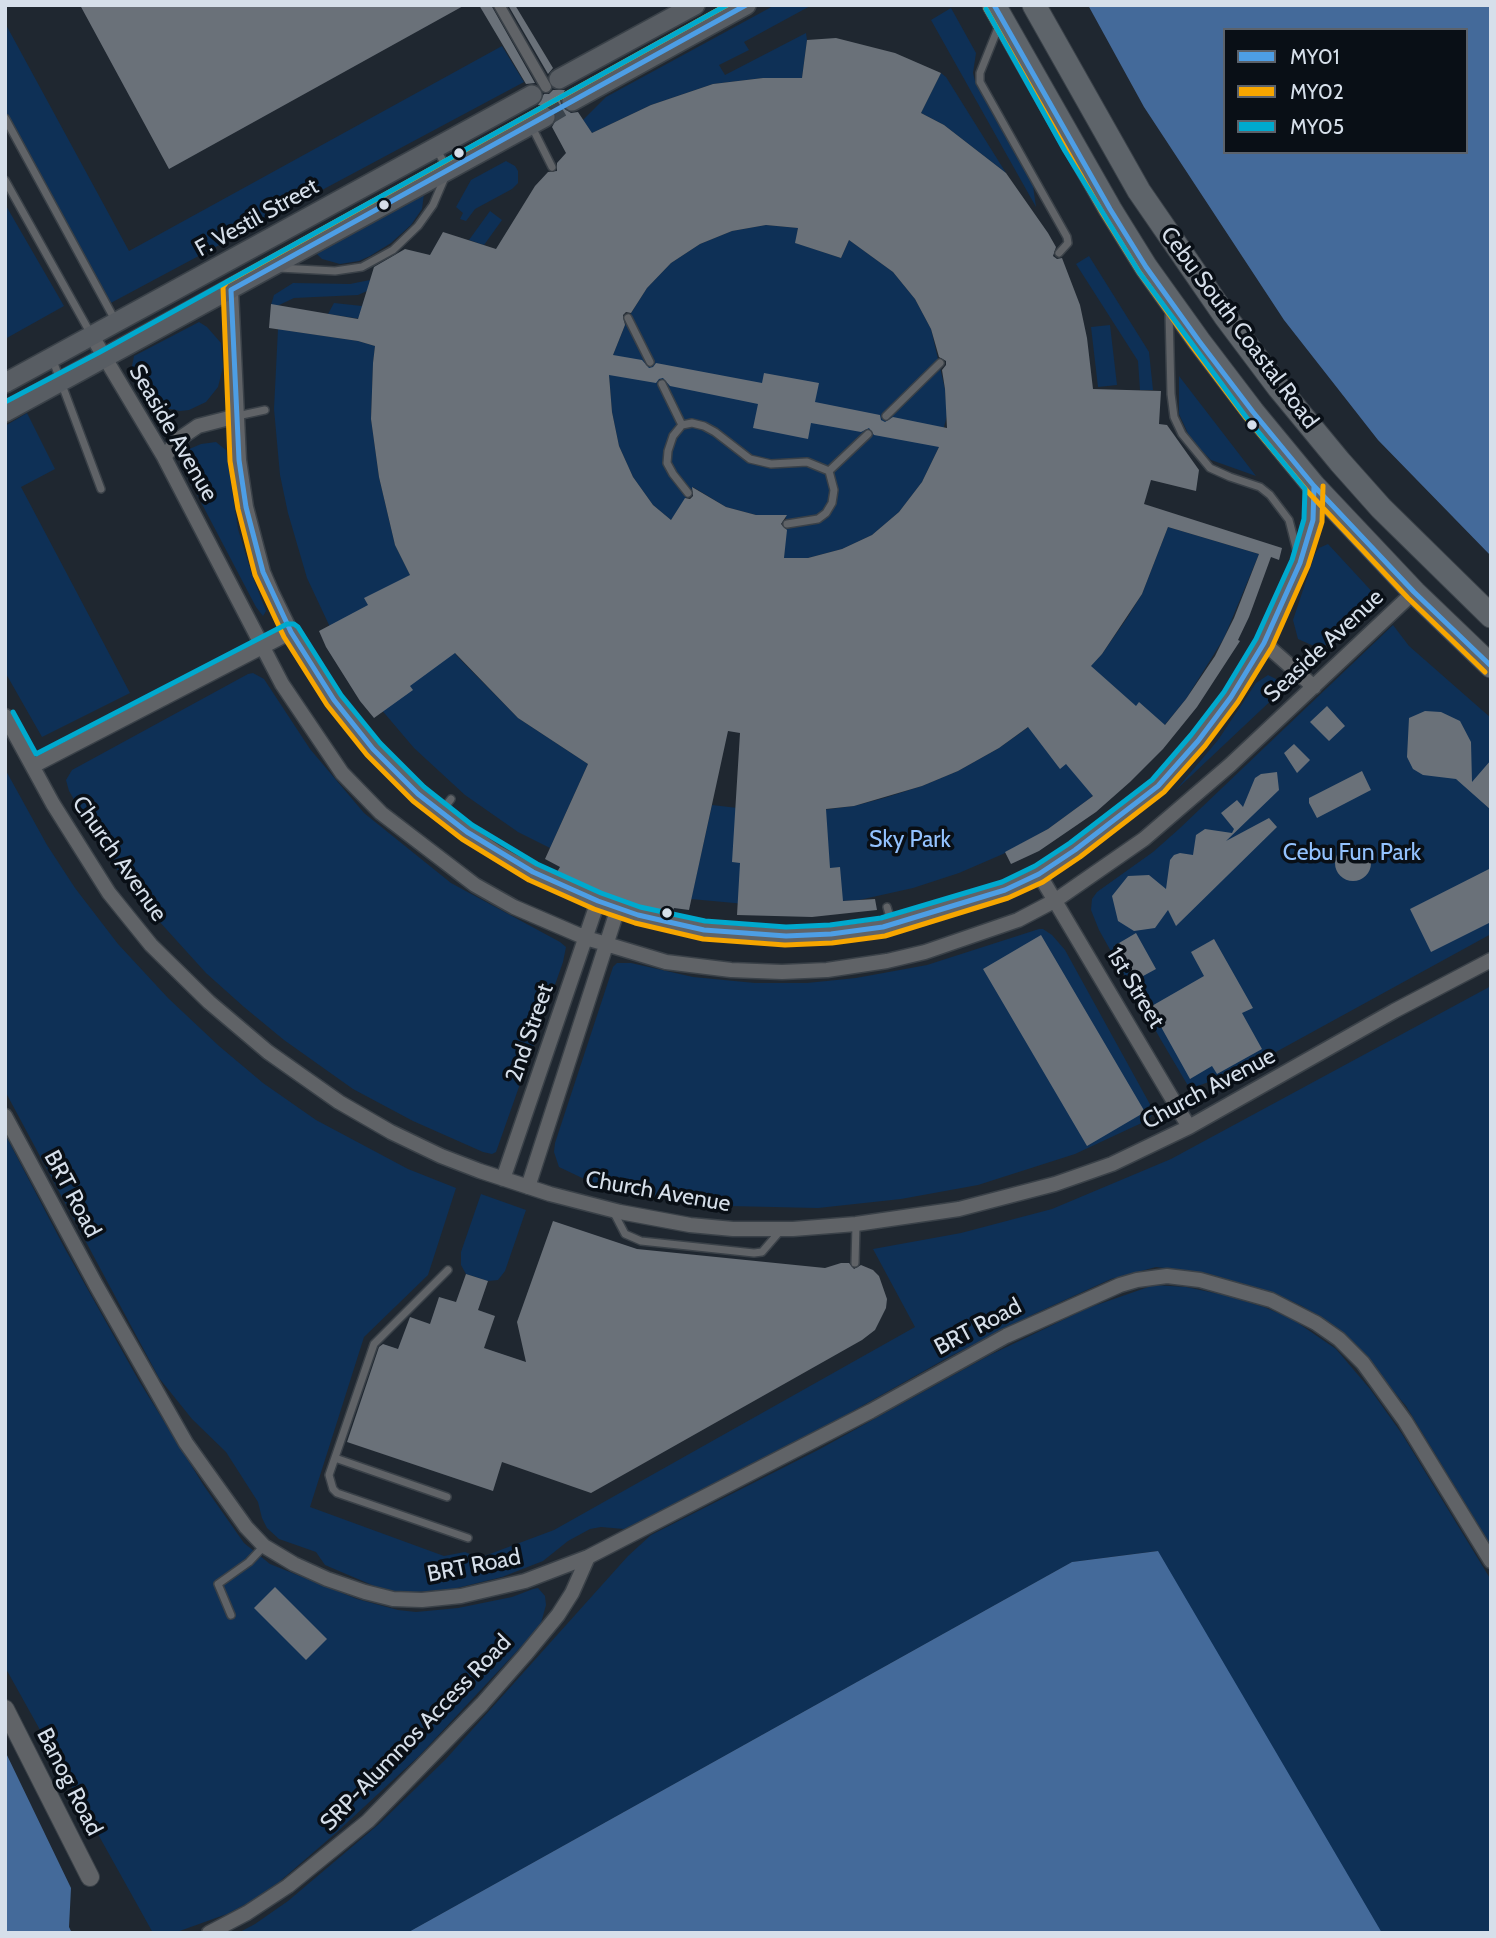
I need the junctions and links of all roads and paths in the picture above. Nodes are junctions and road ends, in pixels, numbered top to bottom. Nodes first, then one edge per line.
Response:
1 (499, 5) edge
2 (695, 5) edge
3 (746, 5) edge
4 (1034, 5) edge
5 (998, 12) edge
6 (546, 87) junction
7 (572, 101) tunnel mouth
8 (5, 118) edge
9 (538, 121) joint
10 (436, 147) junction
11 (552, 167) dead end
12 (448, 170) junction
13 (5, 180) edge
14 (1059, 253) dead end
15 (271, 268) junction
16 (231, 290) junction
17 (1168, 299) junction
18 (628, 318) dead end
19 (117, 323) junction
20 (92, 336) junction
21 (52, 358) junction
22 (104, 360) junction
23 (650, 362) dead end
24 (940, 363) dead end
25 (61, 382) junction
26 (5, 383) edge
27 (662, 384) dead end
28 (265, 410) dead end
29 (5, 412) edge
30 (237, 416) junction
31 (886, 416) dead end
32 (682, 425) junction
33 (868, 434) dead end
34 (164, 457) junction
35 (829, 471) junction
36 (1314, 486) junction
37 (101, 489) dead end
38 (688, 493) dead end
39 (787, 524) dead end
40 (1300, 563) junction
41 (1414, 592) junction
42 (1491, 616) edge
43 (291, 632) junction
44 (1264, 643) junction
45 (263, 645) junction
46 (1491, 666) edge
47 (1314, 687) junction
48 (5, 716) edge
49 (33, 766) junction
50 (451, 799) dead end
51 (441, 812) junction
52 (1039, 874) junction
53 (1056, 900) junction
54 (598, 901) junction
55 (887, 907) dead end
56 (618, 908) junction
57 (892, 924) junction
58 (586, 938) junction
59 (607, 945) junction
60 (1491, 960) edge
61 (5, 1116) edge
62 (1189, 1127) junction
63 (503, 1179) junction
64 (528, 1187) junction
65 (612, 1210) junction
66 (856, 1224) junction
67 (782, 1229) junction
68 (855, 1263) dead end
69 (448, 1270) dead end
70 (335, 1458) junction
71 (447, 1497) dead end
72 (468, 1538) dead end
73 (264, 1546) junction
74 (588, 1556) junction
75 (1491, 1561) edge
76 (231, 1615) dead end
77 (5, 1709) edge
78 (90, 1877) dead end
79 (209, 1933) edge

1 - 6 street
2 - 6 main road, F. Vestil Street
3 - 7 main road
4 - 42 highway, Cebu South Coastal Road
5 - 14 lane
5 - 17 highway, Cebu South Coastal Road
6 - 10 main road, F. Vestil Street
8 - 19 lane
9 - 11 lane
9 - 12 main road
10 - 12 lane
10 - 19 main road, F. Vestil Street
12 - 15 main road
12 - 15 lane
13 - 20 lane
15 - 16 main road
16 - 22 main road
16 - 30 street, Seaside Avenue
17 - 36 highway, Cebu South Coastal Road
17 - 40 lane
18 - 23 lane
19 - 20 main road, F. Vestil Street
20 - 21 main road, F. Vestil Street
20 - 22 street, Seaside Avenue
21 - 25 lane
21 - 26 main road, F. Vestil Street
22 - 25 main road
22 - 34 street, Seaside Avenue
24 - 31 lane
25 - 29 main road
25 - 37 lane
27 - 32 lane
28 - 30 lane
30 - 34 street
30 - 43 street, Seaside Avenue
32 - 35 lane
32 - 38 lane
33 - 35 lane
34 - 45 street, Seaside Avenue
35 - 39 lane
36 - 40 street, Seaside Avenue
36 - 41 highway, Cebu South Coastal Road
40 - 44 street, Seaside Avenue
41 - 46 highway, Cebu South Coastal Road
41 - 47 street, Seaside Avenue
43 - 45 street
43 - 51 street, Seaside Avenue
44 - 47 street
44 - 52 street, Seaside Avenue
45 - 49 street
45 - 58 street, Seaside Avenue
47 - 53 street, Seaside Avenue
48 - 49 street, Church Avenue
49 - 63 street, Church Avenue
50 - 51 lane
51 - 54 street, Seaside Avenue
52 - 53 street, 1st Street
52 - 57 street, Seaside Avenue
53 - 59 street, Seaside Avenue
53 - 62 street, 1st Street
54 - 56 street, Seaside Avenue
54 - 58 street, 2nd Street
55 - 57 lane
56 - 57 street, Seaside Avenue
56 - 59 street, 2nd Street
58 - 59 street, Seaside Avenue
58 - 63 street, 2nd Street
59 - 64 street, 2nd Street
60 - 62 street, Church Avenue
61 - 73 street, BRT Road
62 - 66 street, Church Avenue
63 - 64 street, Church Avenue
64 - 65 street, Church Avenue
65 - 67 street, Church Avenue
65 - 67 lane
66 - 67 street, Church Avenue
66 - 68 lane
69 - 70 lane
70 - 71 lane
70 - 72 lane
73 - 74 street, BRT Road
73 - 76 lane
74 - 75 street, BRT Road
74 - 79 street, SRP-Alumnos Access Road
77 - 78 street, Banog Road

